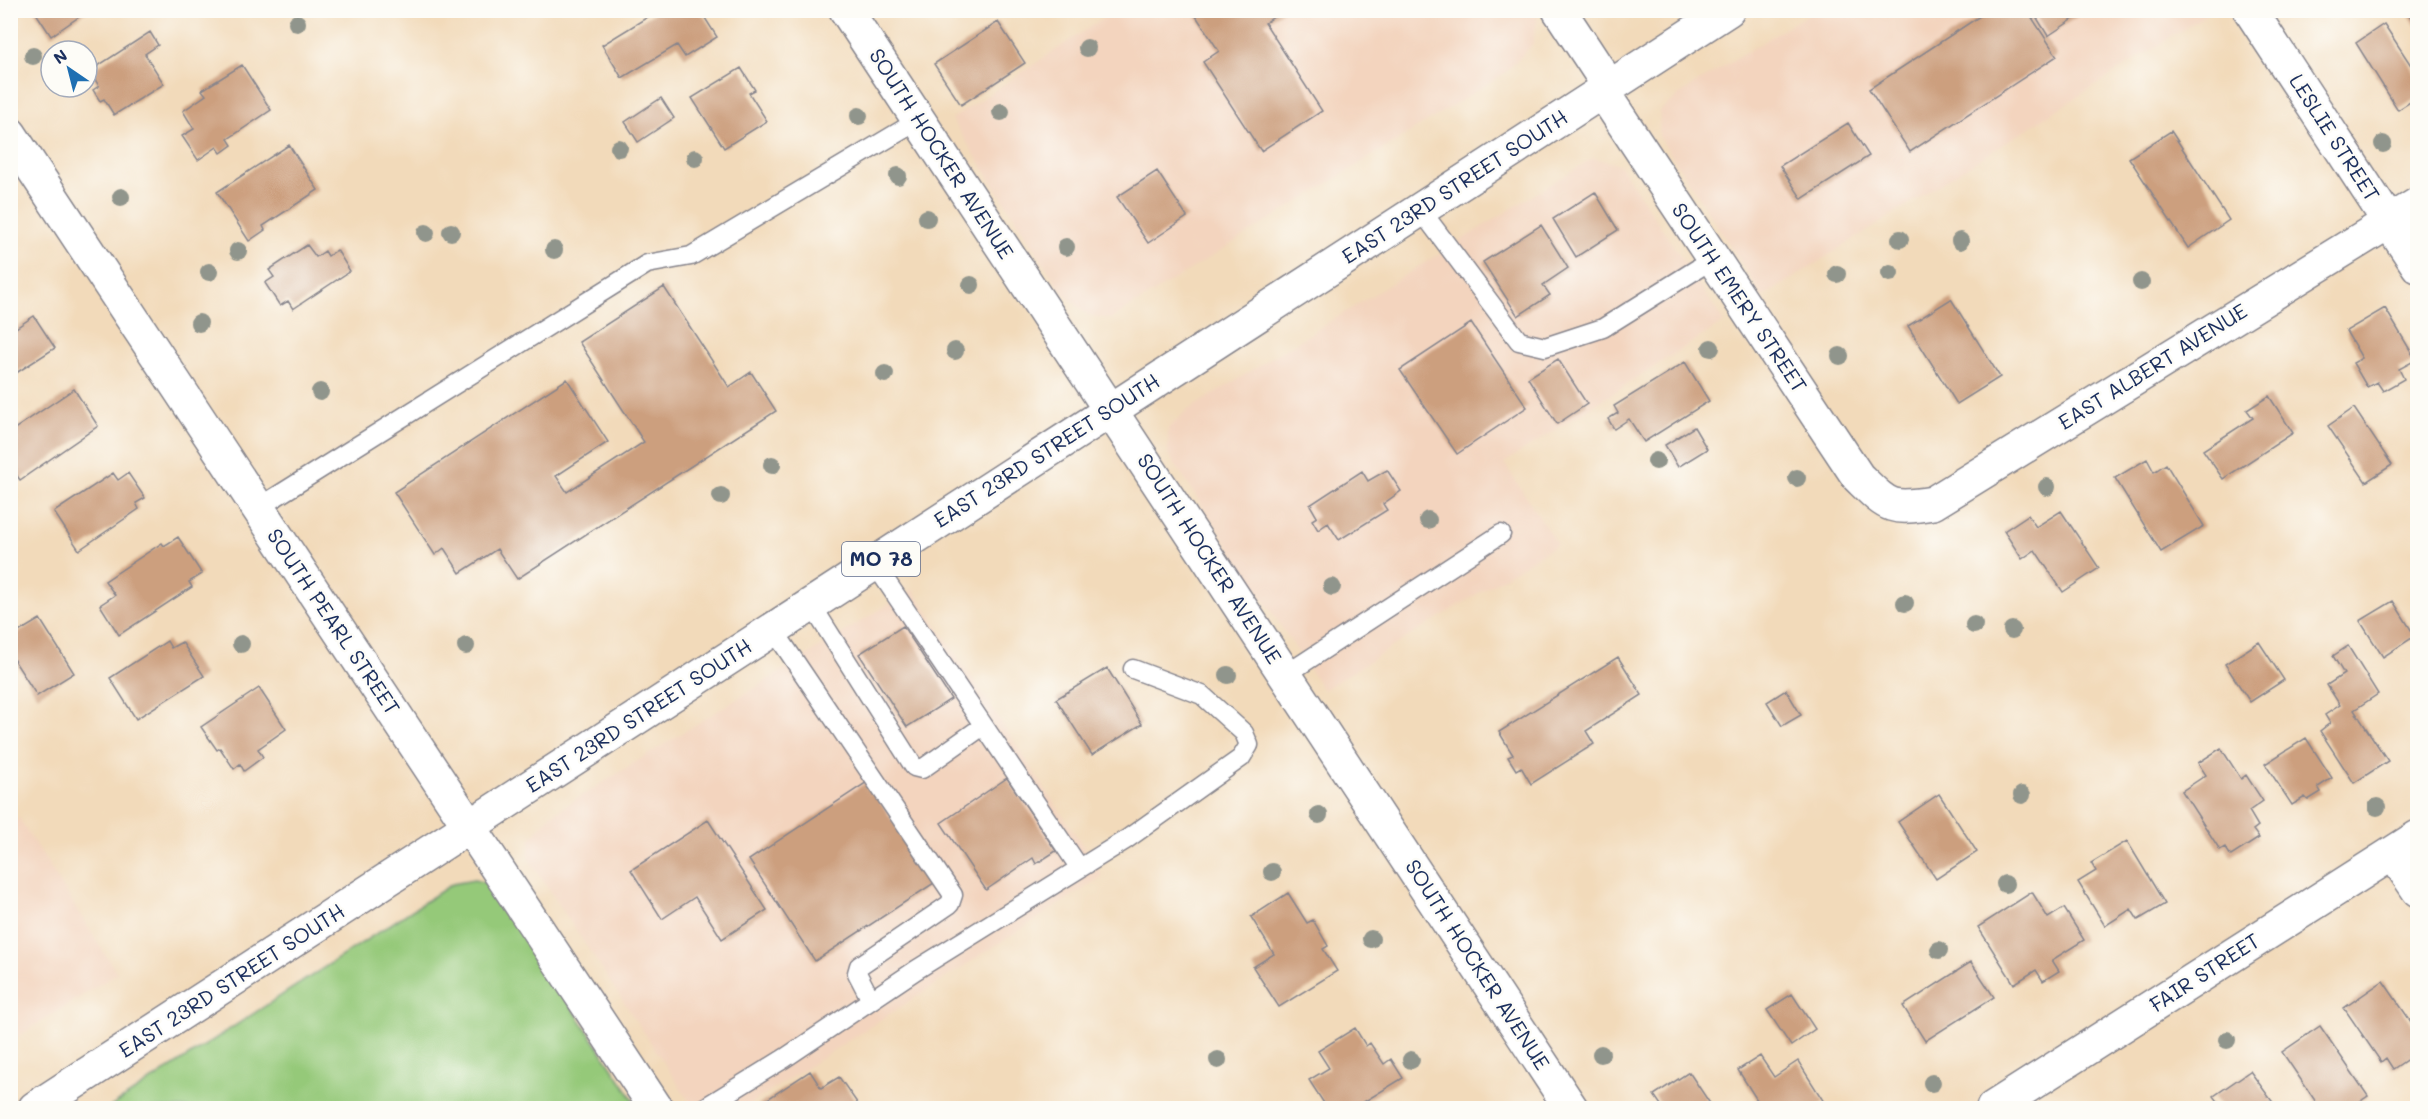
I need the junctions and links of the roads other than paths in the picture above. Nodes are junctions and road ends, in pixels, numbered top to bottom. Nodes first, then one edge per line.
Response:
1 (846, 10) edge
2 (1559, 10) edge
3 (1728, 10) edge
4 (2250, 10) edge
5 (1605, 89) junction
6 (919, 120) junction
7 (10, 134) edge
8 (2418, 204) edge
9 (1420, 209) junction
10 (2389, 222) junction
11 (1713, 260) junction
12 (2418, 266) edge
13 (1110, 410) junction
14 (1881, 500) joint
15 (258, 508) junction
16 (1501, 534) dead end
17 (874, 563) junction
18 (811, 604) junction
19 (773, 629) junction
20 (1133, 669) dead end
21 (1285, 675) junction
22 (983, 726) junction
23 (469, 827) junction
24 (2405, 845) edge
25 (1079, 867) junction
26 (2418, 890) edge
27 (872, 1000) junction
28 (35, 1108) edge
29 (656, 1108) edge
30 (704, 1108) edge
31 (1571, 1108) edge
32 (1993, 1108) edge

1 - 6 street, SOUTH HOCKER AVENUE
2 - 5 street, SOUTH EMERY STREET
3 - 5 street, EAST 23RD STREET SOUTH / MO 78
4 - 10 street, LESLIE STREET
5 - 9 street, EAST 23RD STREET SOUTH / MO 78
5 - 11 street, SOUTH EMERY STREET
6 - 13 street, SOUTH HOCKER AVENUE
6 - 15 lane
7 - 15 street, SOUTH PEARL STREET
8 - 10 street, EAST ALBERT AVENUE
9 - 11 lane
9 - 13 street, EAST 23RD STREET SOUTH / MO 78
10 - 12 street, LESLIE STREET
10 - 14 street, EAST ALBERT AVENUE
11 - 14 street, SOUTH EMERY STREET
13 - 17 street, EAST 23RD STREET SOUTH / MO 78
13 - 21 street, SOUTH HOCKER AVENUE
15 - 23 street, SOUTH PEARL STREET
16 - 21 lane
17 - 18 street, EAST 23RD STREET SOUTH / MO 78
17 - 22 lane
18 - 19 street, EAST 23RD STREET SOUTH / MO 78
18 - 22 lane
19 - 23 street, EAST 23RD STREET SOUTH / MO 78
19 - 27 lane
20 - 25 lane
21 - 31 street, SOUTH HOCKER AVENUE
22 - 25 lane
23 - 28 street, EAST 23RD STREET SOUTH / MO 78
23 - 29 street, SOUTH PEARL STREET
24 - 26 street
24 - 32 street, FAIR STREET
25 - 27 lane
27 - 30 lane

